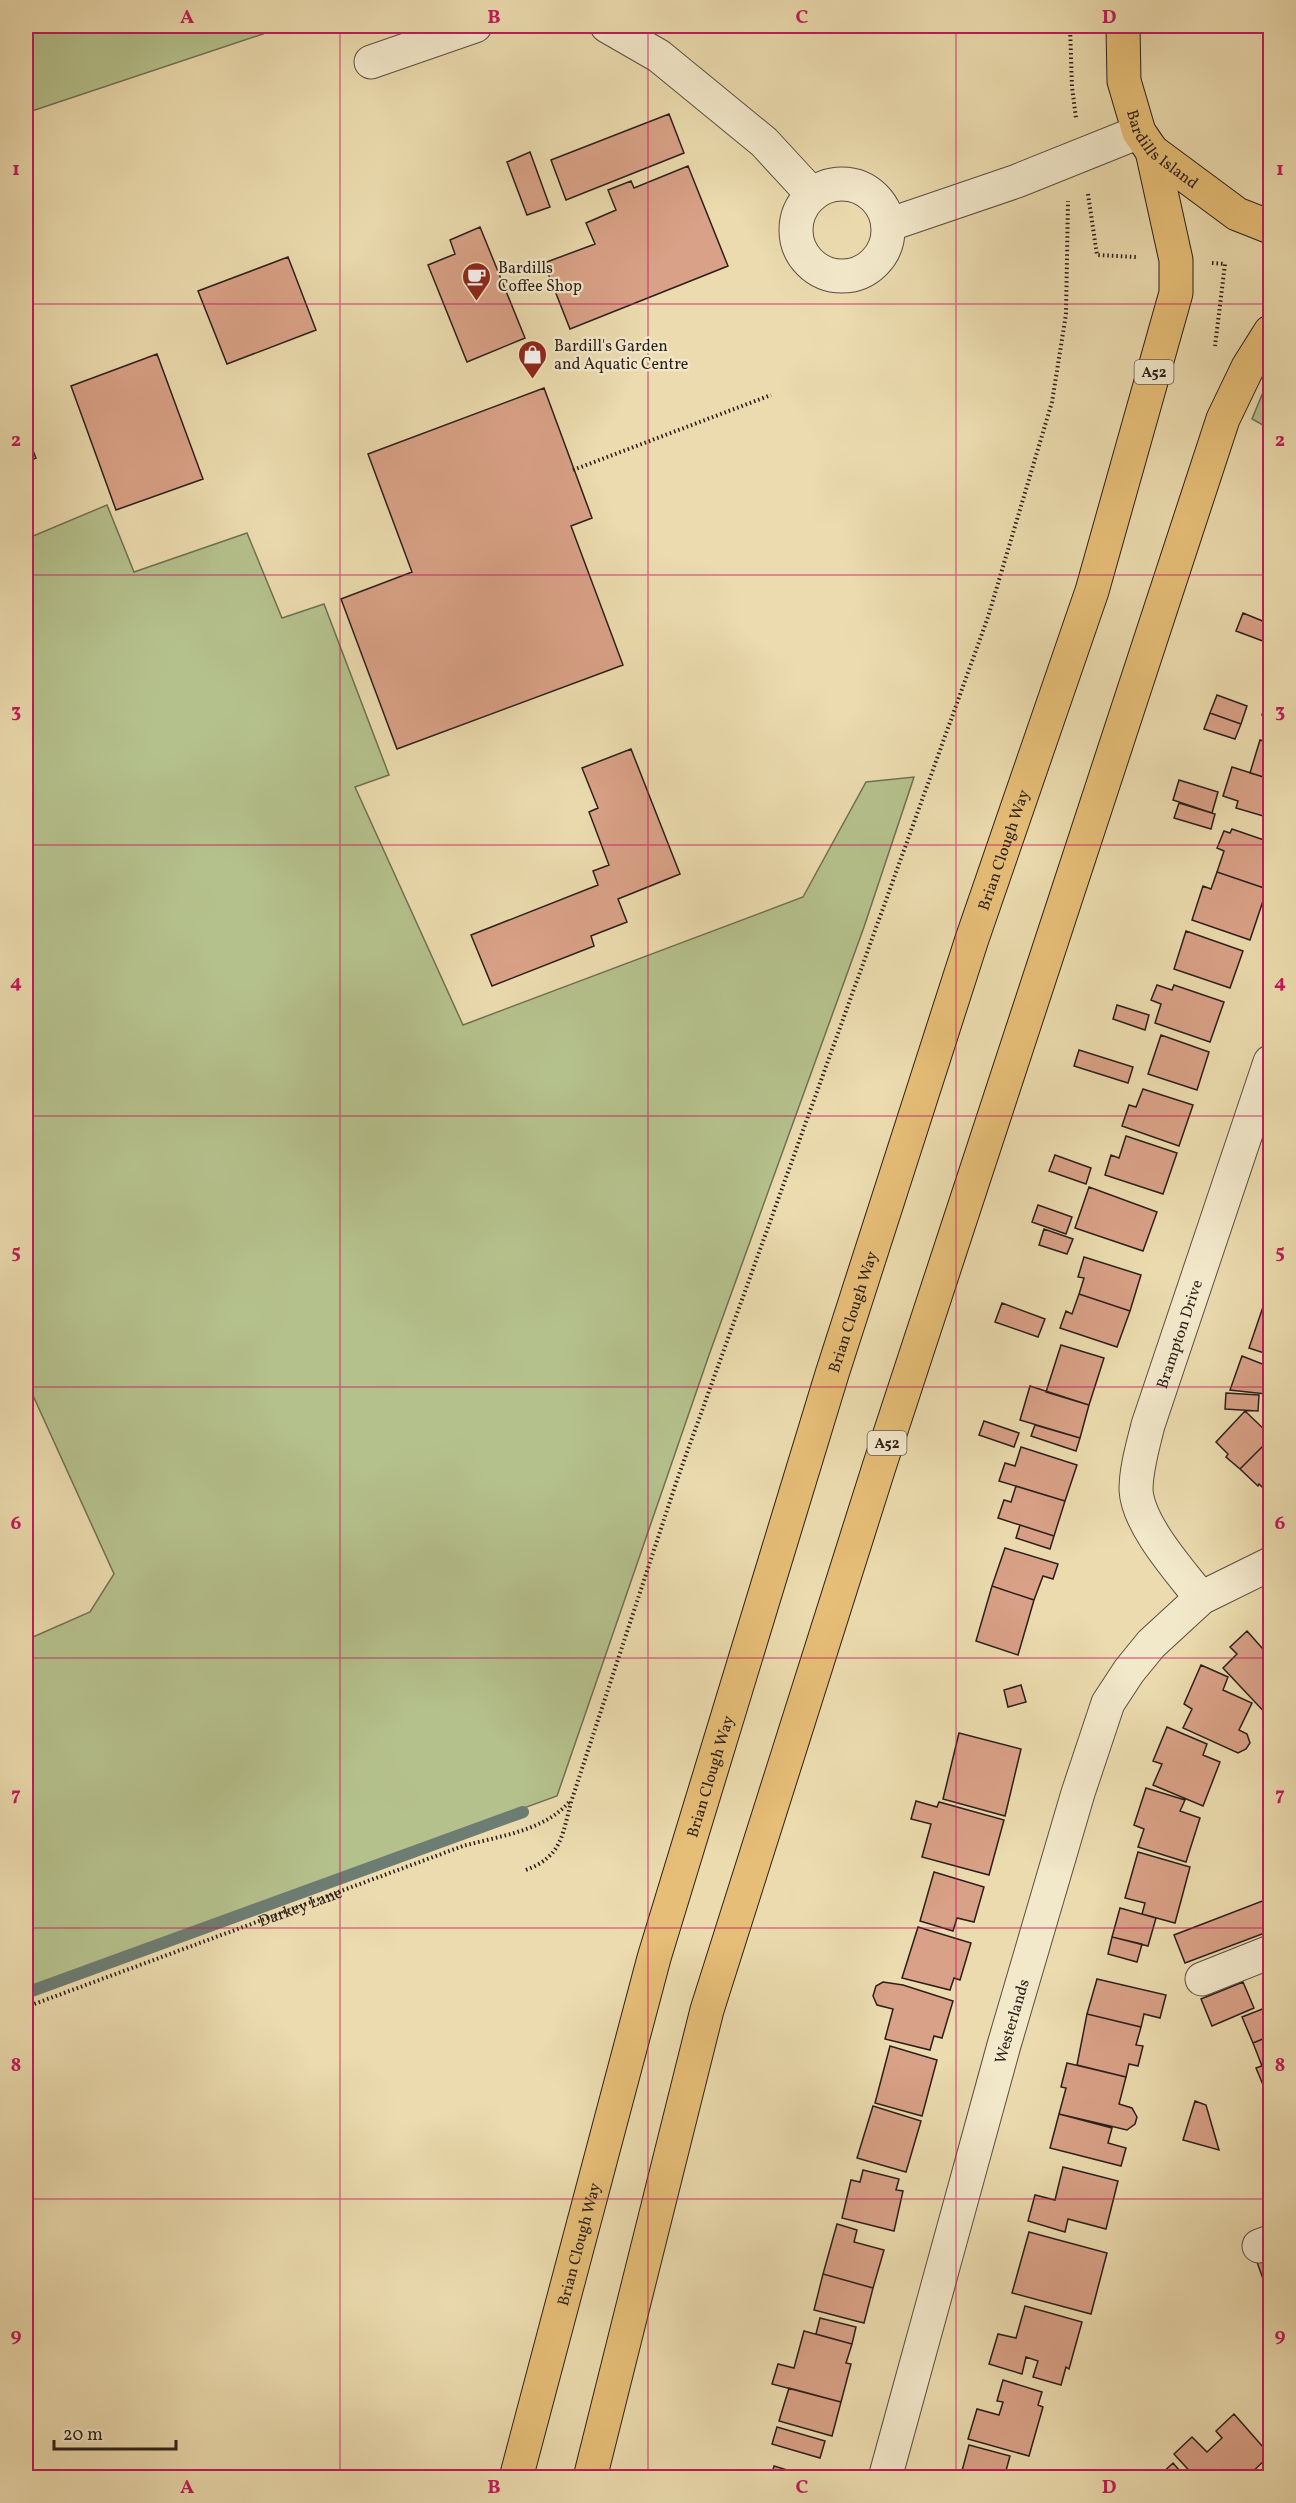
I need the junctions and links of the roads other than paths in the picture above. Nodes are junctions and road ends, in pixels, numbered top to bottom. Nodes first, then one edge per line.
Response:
1 (475, 26) edge
2 (608, 26) edge
3 (1122, 26) edge
4 (371, 62) dead end
5 (1146, 142) junction
6 (812, 194) junction
7 (888, 225) junction
8 (1270, 227) edge
9 (1270, 332) edge
10 (1270, 1062) edge
11 (1270, 1564) edge
12 (1201, 1598) junction
13 (1270, 1952) edge
14 (1202, 1979) dead end
15 (516, 2478) edge
16 (590, 2478) edge
17 (885, 2478) edge

1 - 4 street
2 - 6 street
3 - 5 highway, Bardills Island
5 - 7 street
5 - 8 highway, Bardills Island
5 - 15 highway, Brian Clough Way / A52
6 - 7 street
6 - 7 street
9 - 16 highway, A52
10 - 12 street, Brampton Drive
11 - 12 street
12 - 17 street, Westerlands
13 - 14 street

